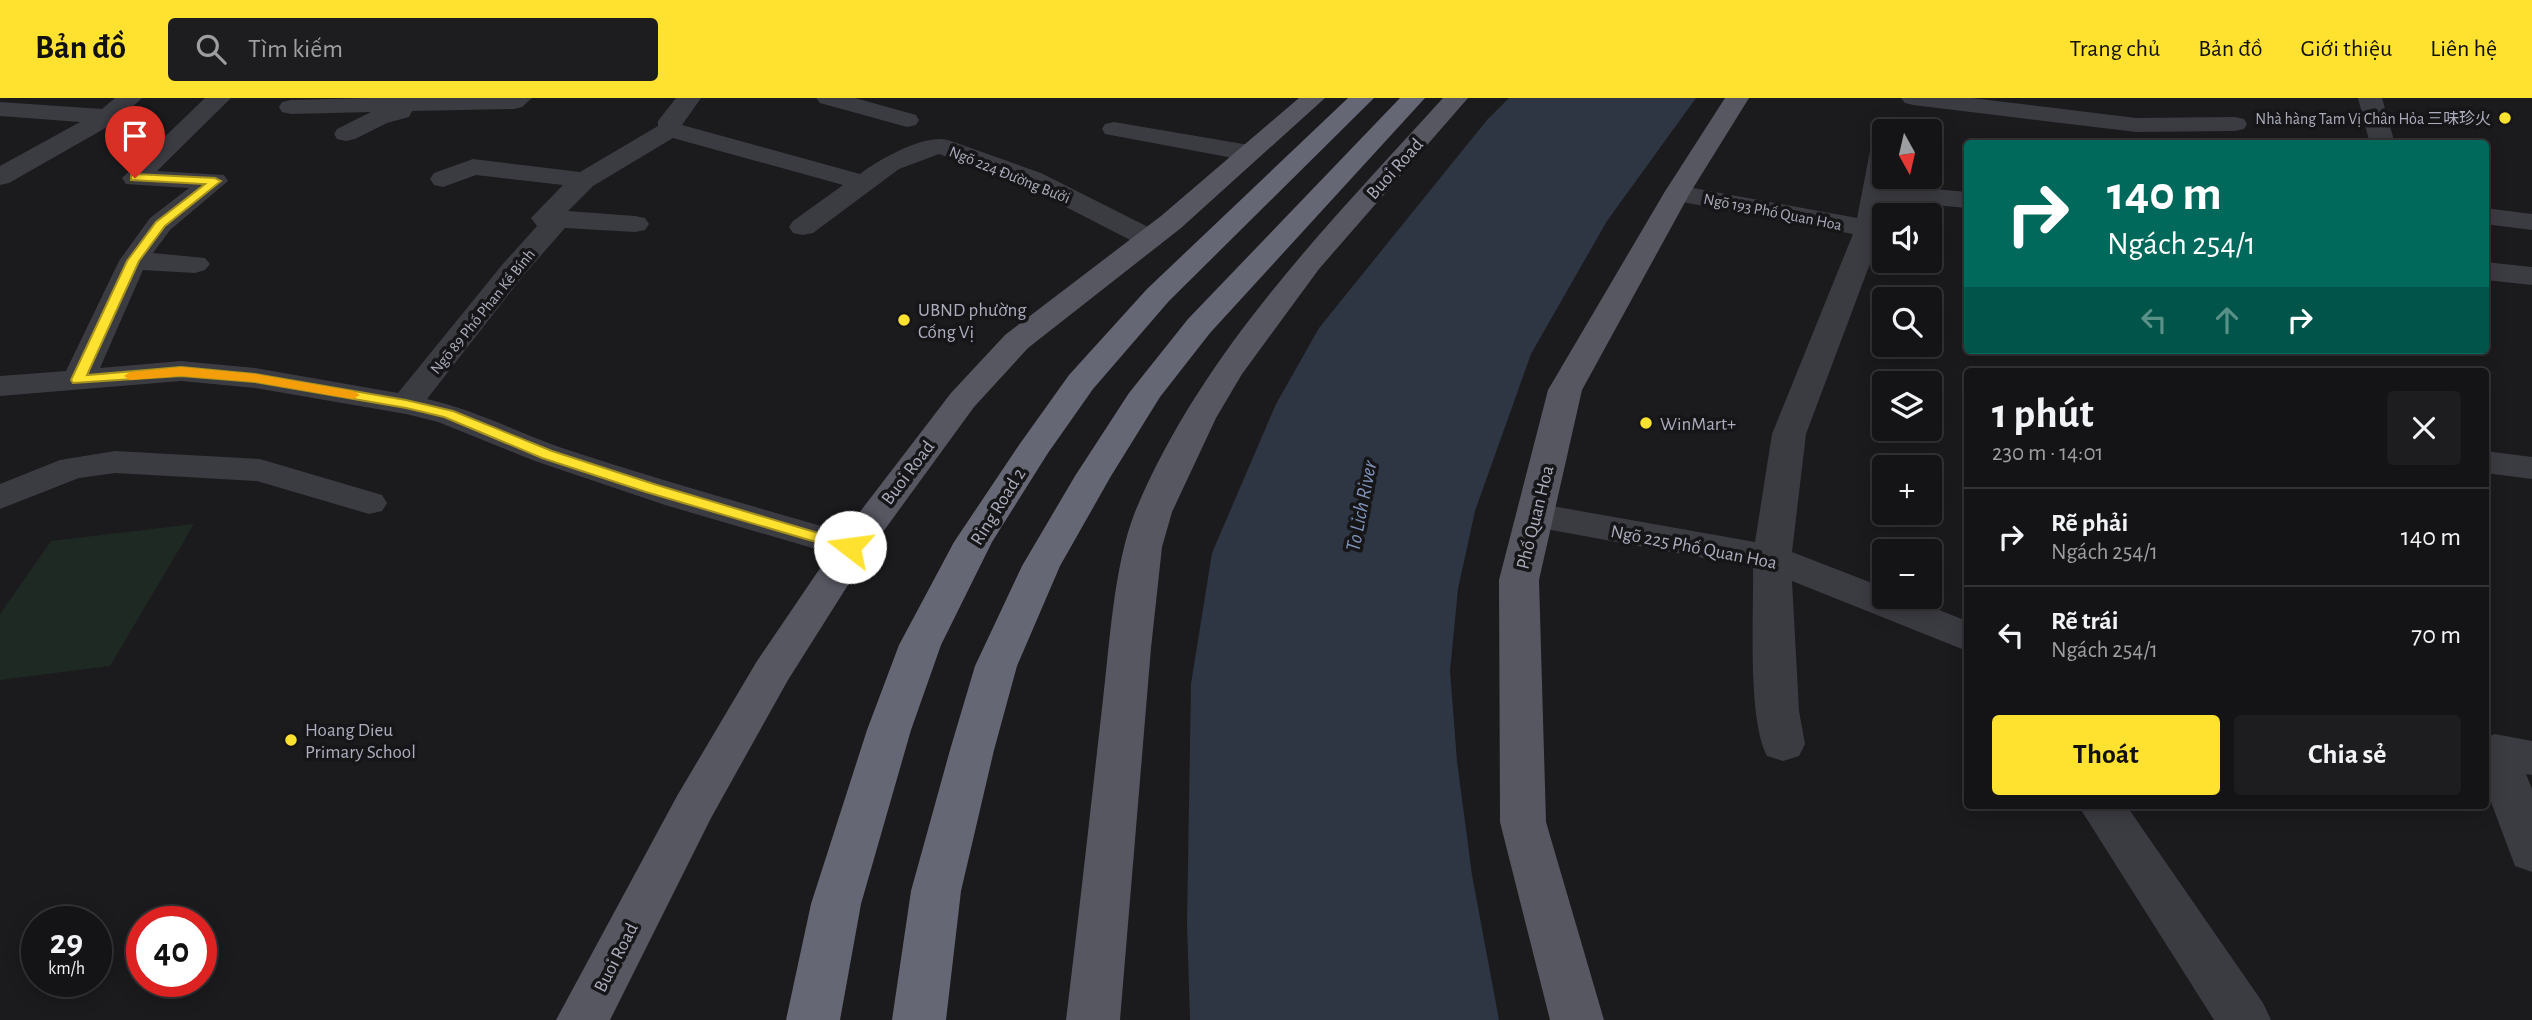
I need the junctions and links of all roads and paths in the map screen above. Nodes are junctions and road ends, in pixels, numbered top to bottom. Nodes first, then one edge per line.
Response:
1 (130, 98) edge
2 (219, 98) edge
3 (520, 98) edge
4 (689, 98) edge
5 (828, 98) edge
6 (1313, 98) edge
7 (1362, 98) edge
8 (1413, 98) edge
9 (1457, 98) edge
10 (1737, 98) edge
11 (2227, 98) edge
12 (2370, 98) edge
13 (370, 101) edge
14 (433, 105) junction
15 (291, 107) dead end
16 (0, 109) edge
17 (1893, 116) edge
18 (107, 117) junction
19 (907, 120) dead end
20 (670, 129) junction
21 (1114, 129) dead end
22 (346, 134) dead end
23 (2239, 134) edge
24 (2382, 140) edge
25 (1249, 153) junction
26 (0, 177) edge
27 (443, 179) dead end
28 (584, 180) junction
29 (864, 183) junction
30 (1874, 192) junction
31 (1677, 193) junction
32 (1964, 200) edge
33 (2489, 217) edge
34 (545, 218) junction
35 (2532, 222) edge
36 (635, 224) dead end
37 (803, 227) dead end
38 (1869, 229) junction
39 (1150, 239) junction
40 (133, 261) junction
41 (195, 264) dead end
42 (2489, 271) edge
43 (2532, 276) edge
44 (78, 380) junction
45 (0, 386) edge
46 (406, 404) junction
47 (2489, 463) edge
48 (2532, 468) edge
49 (0, 498) edge
50 (369, 503) dead end
51 (1535, 515) junction
52 (850, 547) junction
53 (1772, 558) junction
54 (1964, 636) edge
55 (1783, 744) dead end
56 (2532, 758) edge
57 (2104, 809) edge
58 (2532, 852) edge
59 (583, 1020) edge
60 (813, 1020) edge
61 (919, 1020) edge
62 (1093, 1020) edge
63 (1577, 1020) edge
64 (2244, 1020) edge

1 - 18 street
2 - 40 street
3 - 14 street
4 - 20 street
5 - 19 street
6 - 25 main road, Buoi Road
7 - 60 highway, Ring Road 2
8 - 61 highway
9 - 62 main road, Buoi Road
10 - 31 main road, Phố Quan Hoa
11 - 23 street
12 - 24 street
13 - 14 street
13 - 15 street
14 - 22 street
16 - 18 street
17 - 23 street
17 - 30 street
18 - 26 street
20 - 28 street
20 - 29 street
21 - 25 street
25 - 39 main road, Buoi Road
27 - 28 street
28 - 34 street
29 - 37 street, Ngõ 224 Đường Bưởi
29 - 39 street, Ngõ 224 Đường Bưởi
30 - 32 street
30 - 38 street
31 - 38 street, Ngõ 193 Phố Quan Hoa
31 - 51 main road, Phố Quan Hoa
33 - 35 street
34 - 36 street
34 - 46 street, Ngõ 89 Phố Phan Kế Bính
38 - 53 street
39 - 52 main road, Buoi Road
40 - 41 street
40 - 44 street
42 - 43 street
44 - 45 street
44 - 46 street
46 - 52 street
47 - 48 street
49 - 50 street
51 - 53 street, Ngõ 225 Phố Quan Hoa
51 - 63 main road, Phố Quan Hoa
52 - 59 main road, Buoi Road
53 - 54 street, Ngõ 225 Phố Quan Hoa
53 - 55 street
56 - 58 street
57 - 64 street

